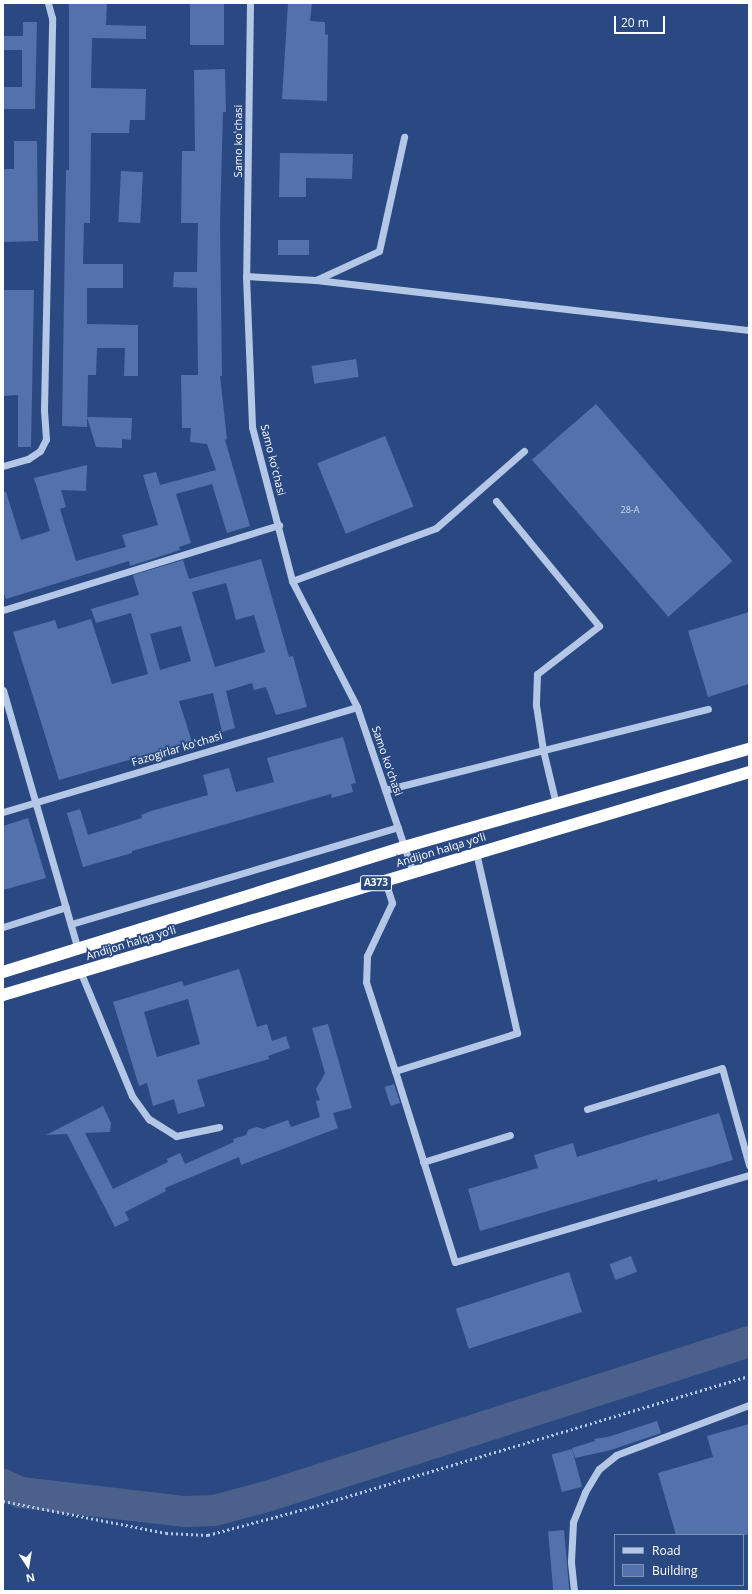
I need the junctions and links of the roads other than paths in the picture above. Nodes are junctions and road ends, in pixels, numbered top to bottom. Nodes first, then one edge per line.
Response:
1 (48, 3) edge
2 (250, 3) edge
3 (404, 137) dead end
4 (246, 276) junction
5 (316, 280) junction
6 (749, 330) edge
7 (524, 451) dead end
8 (3, 466) edge
9 (496, 501) dead end
10 (279, 525) junction
11 (292, 581) junction
12 (3, 610) edge
13 (3, 690) edge
14 (357, 707) junction
15 (708, 709) dead end
16 (749, 749) edge
17 (543, 750) junction
18 (749, 772) edge
19 (385, 790) junction
20 (37, 802) junction
21 (556, 804) junction
22 (3, 812) edge
23 (398, 827) junction
24 (404, 847) junction
25 (476, 854) junction
26 (413, 872) junction
27 (385, 881) junction
28 (66, 907) junction
29 (71, 924) junction
30 (3, 927) edge
31 (78, 949) junction
32 (80, 971) junction
33 (3, 972) edge
34 (3, 995) edge
35 (395, 1071) junction
36 (587, 1109) dead end
37 (218, 1127) dead end
38 (510, 1135) dead end
39 (424, 1162) junction
40 (749, 1165) edge
41 (749, 1175) edge
42 (749, 1405) edge
43 (574, 1591) edge

1 - 8 street
2 - 4 street, Samo koʻchasi
3 - 5 street
4 - 5 street
4 - 10 street, Samo koʻchasi
5 - 6 street
7 - 11 street
9 - 17 street
10 - 11 street, Samo koʻchasi
10 - 12 street
11 - 14 street, Samo koʻchasi
13 - 20 street
14 - 19 street, Samo koʻchasi
14 - 20 street, Fazogirlar koʻchasi
15 - 17 street
16 - 21 highway, Andijon halqa yo‘li / A373
17 - 19 street
17 - 21 street
18 - 25 highway, Andijon halqa yo‘li / A373
19 - 23 street, Samo koʻchasi
20 - 22 street, Fazogirlar koʻchasi
20 - 28 street
21 - 24 highway, Andijon halqa yo‘li / A373
23 - 24 street, Samo koʻchasi
23 - 29 street
24 - 26 street, Samo koʻchasi
24 - 31 highway, Andijon halqa yo‘li / A373
25 - 26 highway, Andijon halqa yo‘li / A373
25 - 35 street
26 - 27 highway, Andijon halqa yo‘li / A373
27 - 32 highway, Andijon halqa yo‘li / A373
27 - 35 street
28 - 29 street
28 - 30 street
29 - 31 street
31 - 33 highway, Andijon halqa yo‘li / A373
32 - 34 highway, Andijon halqa yo‘li / A373
32 - 37 street
35 - 39 street
36 - 40 street
38 - 39 street
39 - 41 street
42 - 43 street

